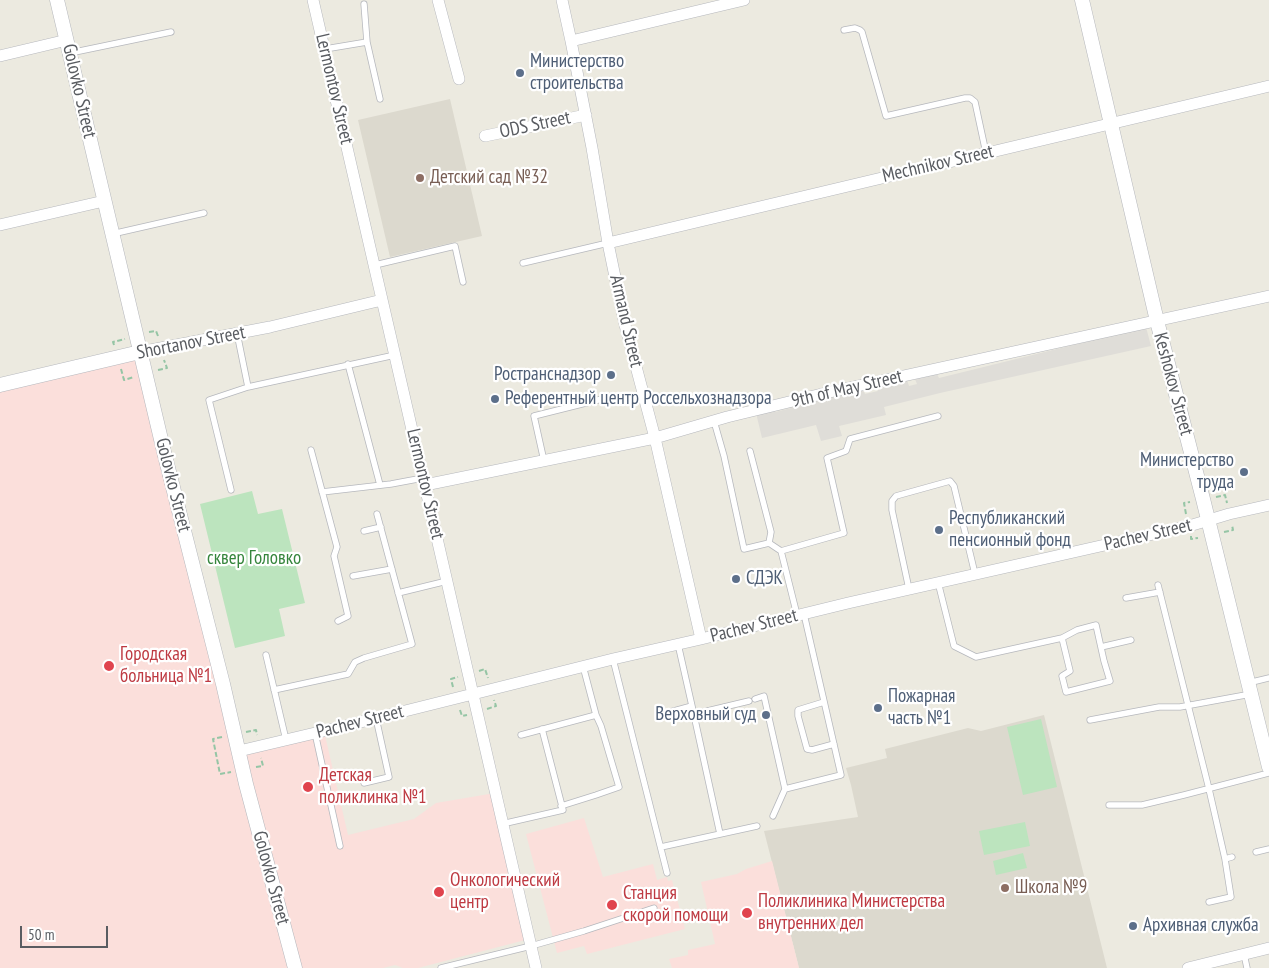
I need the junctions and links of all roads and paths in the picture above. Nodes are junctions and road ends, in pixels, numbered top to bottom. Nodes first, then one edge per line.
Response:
1 (57, 0) edge
2 (313, 0) edge
3 (438, 0) edge
4 (562, 0) edge
5 (744, 0) edge
6 (1082, 0) edge
7 (364, 4) dead end
8 (844, 30) dead end
9 (171, 32) dead end
10 (571, 41) junction
11 (367, 42) junction
12 (68, 47) junction
13 (325, 49) junction
14 (0, 56) edge
15 (458, 79) dead end
16 (1269, 86) edge
17 (380, 99) dead end
18 (586, 115) junction
19 (1110, 124) junction
20 (485, 136) dead end
21 (986, 153) junction
22 (104, 200) junction
23 (204, 214) dead end
24 (0, 225) edge
25 (112, 234) junction
26 (608, 243) junction
27 (523, 263) dead end
28 (375, 265) junction
29 (464, 282) dead end
30 (1269, 296) edge
31 (382, 300) junction
32 (1157, 321) junction
33 (150, 332) dead end
34 (237, 334) junction
35 (125, 339) dead end
36 (159, 339) dead end
37 (115, 349) dead end
38 (140, 352) junction
39 (395, 355) junction
40 (164, 360) dead end
41 (348, 364) junction
42 (120, 367) dead end
43 (158, 370) dead end
44 (134, 377) dead end
45 (0, 385) edge
46 (248, 387) junction
47 (602, 399) dead end
48 (938, 416) dead end
49 (714, 421) junction
50 (655, 438) junction
51 (311, 450) dead end
52 (750, 451) dead end
53 (544, 461) junction
54 (424, 482) junction
55 (380, 486) junction
56 (231, 490) dead end
57 (322, 492) junction
58 (1209, 498) dead end
59 (1195, 501) dead end
60 (1269, 505) edge
61 (1228, 506) dead end
62 (378, 514) dead end
63 (1186, 516) dead end
64 (1208, 520) junction
65 (1231, 522) dead end
66 (381, 527) junction
67 (364, 531) dead end
68 (1224, 532) dead end
69 (770, 543) junction
70 (780, 551) junction
71 (392, 569) junction
72 (975, 574) junction
73 (353, 576) dead end
74 (447, 581) junction
75 (938, 582) junction
76 (1158, 585) dead end
77 (909, 589) junction
78 (1160, 592) junction
79 (398, 593) junction
80 (1126, 598) dead end
81 (800, 614) junction
82 (338, 621) dead end
83 (1062, 638) junction
84 (701, 639) junction
85 (1131, 640) dead end
86 (678, 644) junction
87 (1101, 647) junction
88 (266, 655) dead end
89 (614, 659) junction
90 (583, 666) junction
91 (476, 672) dead end
92 (461, 676) dead end
93 (1269, 678) edge
94 (488, 680) dead end
95 (1250, 688) junction
96 (454, 689) dead end
97 (274, 690) junction
98 (473, 694) junction
99 (494, 698) dead end
100 (824, 702) junction
101 (1189, 705) junction
102 (692, 706) junction
103 (485, 709) dead end
104 (460, 710) dead end
105 (670, 712) dead end
106 (702, 712) dead end
107 (467, 715) dead end
108 (596, 715) junction
109 (376, 718) junction
110 (1090, 720) dead end
111 (542, 729) junction
112 (246, 732) dead end
113 (314, 733) junction
114 (521, 735) dead end
115 (223, 737) dead end
116 (257, 738) dead end
117 (286, 740) junction
118 (834, 744) junction
119 (239, 751) junction
120 (261, 758) dead end
121 (256, 767) dead end
122 (1269, 767) edge
123 (231, 772) dead end
124 (1269, 773) edge
125 (364, 783) dead end
126 (785, 789) junction
127 (1210, 789) junction
128 (1109, 804) dead end
129 (561, 806) junction
130 (773, 816) dead end
131 (502, 824) junction
132 (757, 826) dead end
133 (720, 834) junction
134 (340, 846) dead end
135 (661, 847) junction
136 (1269, 849) edge
137 (1256, 852) dead end
138 (1232, 857) dead end
139 (1225, 859) junction
140 (667, 873) dead end
141 (1209, 902) dead end
142 (654, 908) dead end
143 (531, 946) junction
144 (1269, 948) edge
145 (1244, 954) junction
146 (296, 968) edge
147 (441, 968) edge
148 (536, 968) edge
149 (1188, 968) edge
150 (1247, 968) edge

1 - 12 street, Golovko Street
2 - 13 street, Lermontov Street
3 - 15 street
4 - 10 street, Armand Street
5 - 10 street
6 - 19 street, Keshokov Street
7 - 11 lane
8 - 21 lane
9 - 12 lane
10 - 18 street, Armand Street
11 - 13 lane
11 - 17 lane
12 - 14 street
12 - 22 street, Golovko Street
13 - 28 street, Lermontov Street
16 - 19 street, Mechnikov Street
18 - 20 street, ODS Street
18 - 26 street, Armand Street
19 - 21 street, Mechnikov Street
19 - 32 street, Keshokov Street
21 - 26 street, Mechnikov Street
22 - 24 street
22 - 25 street, Golovko Street
23 - 25 lane
25 - 38 street, Golovko Street
26 - 27 lane
26 - 50 street, Armand Street
28 - 29 lane
28 - 31 street, Lermontov Street
30 - 32 street, 9th of May Street
31 - 34 street, Shortanov Street
31 - 39 street, Lermontov Street
32 - 49 street, 9th of May Street
32 - 64 street, Keshokov Street
33 - 36 path
34 - 38 street, Shortanov Street
34 - 46 lane
35 - 37 path
38 - 45 street, Shortanov Street
38 - 119 street, Golovko Street
39 - 41 lane
39 - 54 street, Lermontov Street
40 - 43 path
41 - 46 lane
41 - 55 lane
42 - 44 path
46 - 56 lane
47 - 53 lane
48 - 70 lane
49 - 50 street, 9th of May Street
49 - 69 lane
50 - 53 street, 9th of May Street
50 - 84 street, Armand Street
51 - 57 lane
52 - 69 lane
53 - 54 street, 9th of May Street
54 - 55 lane
54 - 74 street, Lermontov Street
55 - 57 lane
57 - 82 lane
58 - 61 path
59 - 63 path
60 - 64 street, Pachev Street
62 - 66 lane
64 - 72 street, Pachev Street
64 - 95 street, Keshokov Street
65 - 68 path
66 - 67 lane
66 - 71 lane
69 - 70 lane
70 - 81 lane
71 - 73 lane
71 - 79 lane
72 - 75 street, Pachev Street
72 - 77 lane
74 - 79 lane
74 - 98 street, Lermontov Street
75 - 77 street, Pachev Street
75 - 83 lane
76 - 78 lane
77 - 81 street, Pachev Street
78 - 80 lane
78 - 101 lane
79 - 97 lane
81 - 84 street, Pachev Street
81 - 100 lane
83 - 87 lane
83 - 87 lane
84 - 86 street, Pachev Street
85 - 87 lane
86 - 89 street, Pachev Street
86 - 102 lane
88 - 97 lane
89 - 90 street, Pachev Street
89 - 135 lane
90 - 98 street, Pachev Street
90 - 108 lane
91 - 94 path
92 - 96 path
93 - 95 lane
95 - 101 lane
95 - 122 street, Keshokov Street
97 - 117 lane
98 - 109 street, Pachev Street
98 - 131 street, Lermontov Street
99 - 103 path
100 - 118 lane
100 - 118 lane
101 - 110 lane
101 - 127 lane
102 - 105 lane
102 - 133 lane
104 - 107 path
106 - 126 lane
108 - 111 lane
108 - 129 lane
109 - 113 street, Pachev Street
109 - 125 lane
111 - 114 lane
111 - 129 lane
112 - 116 path
113 - 117 street, Pachev Street
113 - 134 lane
115 - 123 path
117 - 119 street, Pachev Street
118 - 126 lane
119 - 146 street, Golovko Street
120 - 121 path
124 - 127 lane
126 - 130 lane
127 - 128 lane
127 - 139 lane
129 - 131 lane
131 - 143 street, Lermontov Street
132 - 133 lane
133 - 135 lane
135 - 140 lane
136 - 137 lane
138 - 139 lane
139 - 141 lane
142 - 143 lane
143 - 147 lane
143 - 148 street, Lermontov Street
144 - 145 street
145 - 149 street
145 - 150 lane

